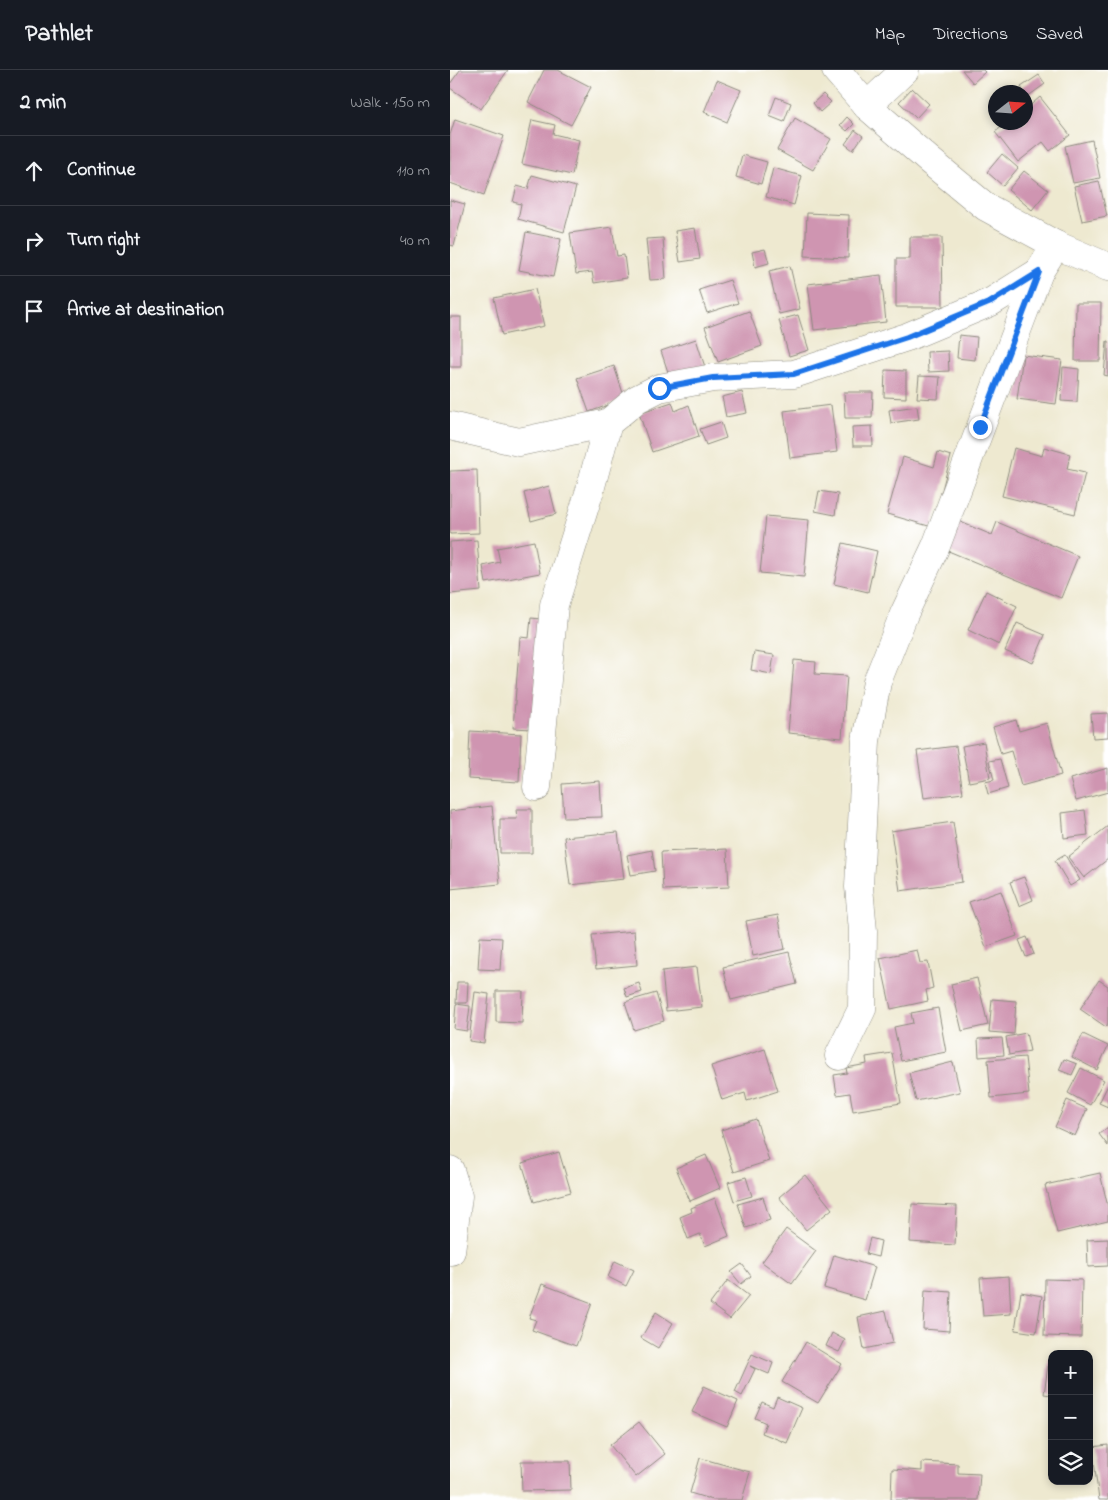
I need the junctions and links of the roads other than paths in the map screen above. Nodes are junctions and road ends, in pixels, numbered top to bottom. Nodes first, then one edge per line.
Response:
1 (836, 70) edge
2 (906, 70) edge
3 (867, 106) junction
4 (1056, 245) junction
5 (1108, 267) edge
6 (1039, 272) junction
7 (608, 424) junction
8 (450, 426) edge
9 (537, 787) dead end
10 (839, 1056) dead end
11 (450, 1170) edge
12 (451, 1250) dead end

1 - 3 street
2 - 3 street
3 - 4 street
4 - 5 street
4 - 6 street
6 - 7 street
6 - 10 street
7 - 8 street
7 - 9 street
11 - 12 street

